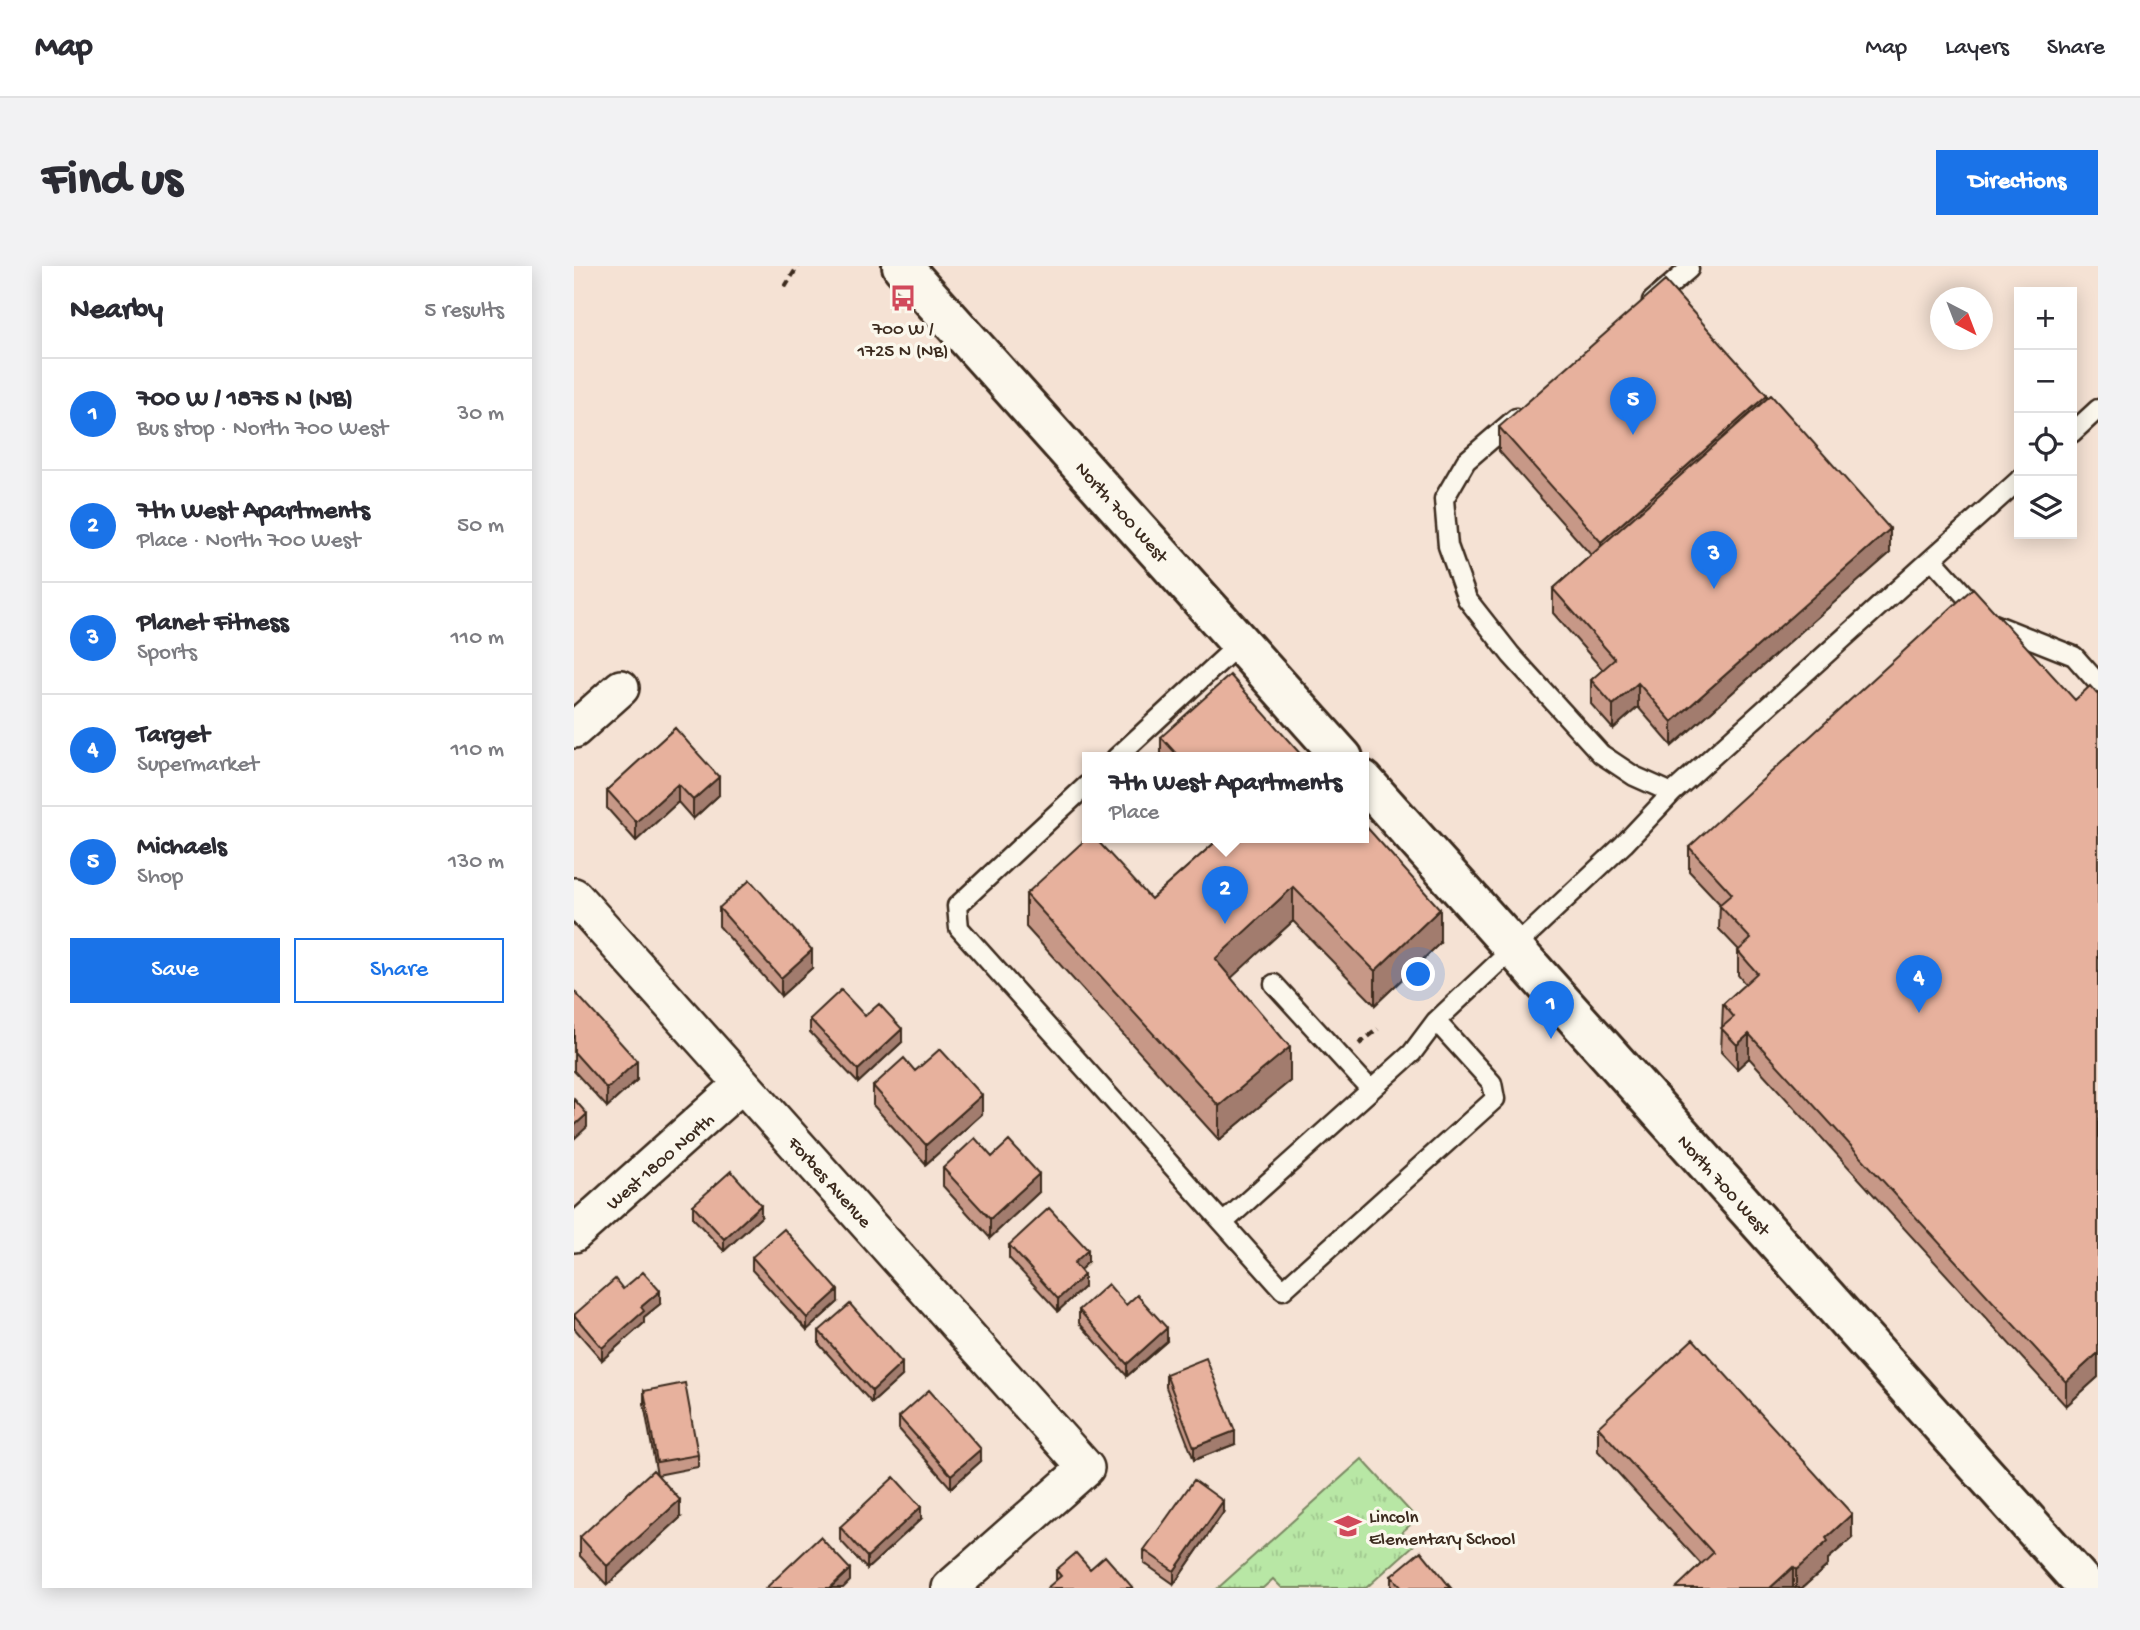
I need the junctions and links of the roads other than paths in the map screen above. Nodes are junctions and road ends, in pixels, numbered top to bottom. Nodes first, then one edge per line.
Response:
1 (902, 266) edge
2 (1689, 269) dead end
3 (1638, 313) edge
4 (1527, 409) edge
5 (2098, 410) edge
6 (2077, 429) edge
7 (2014, 485) edge
8 (1932, 559) junction
9 (1240, 643) junction
10 (2098, 683) edge
11 (621, 688) dead end
12 (574, 730) edge
13 (1122, 752) edge
14 (1338, 752) edge
15 (1369, 787) edge
16 (1082, 790) edge
17 (1672, 793) junction
18 (574, 897) edge
19 (1512, 947) junction
20 (1273, 984) dead end
21 (1436, 1021) junction
22 (742, 1084) junction
23 (1371, 1090) junction
24 (1223, 1223) junction
25 (574, 1234) edge
26 (950, 1588) edge
27 (2087, 1588) edge

1 - 9 street, North 700 West
2 - 3 lane
4 - 17 lane
5 - 6 lane
7 - 8 lane
8 - 10 lane
8 - 17 lane
9 - 13 lane
9 - 14 street, North 700 West
11 - 12 street
15 - 19 street, North 700 West
16 - 24 lane
17 - 19 lane
18 - 22 street, Forbes Avenue
19 - 21 lane
19 - 27 street, North 700 West
20 - 23 lane
21 - 23 lane
21 - 24 lane
22 - 25 street, West 1800 North
22 - 26 street, Forbes Avenue
23 - 24 lane

